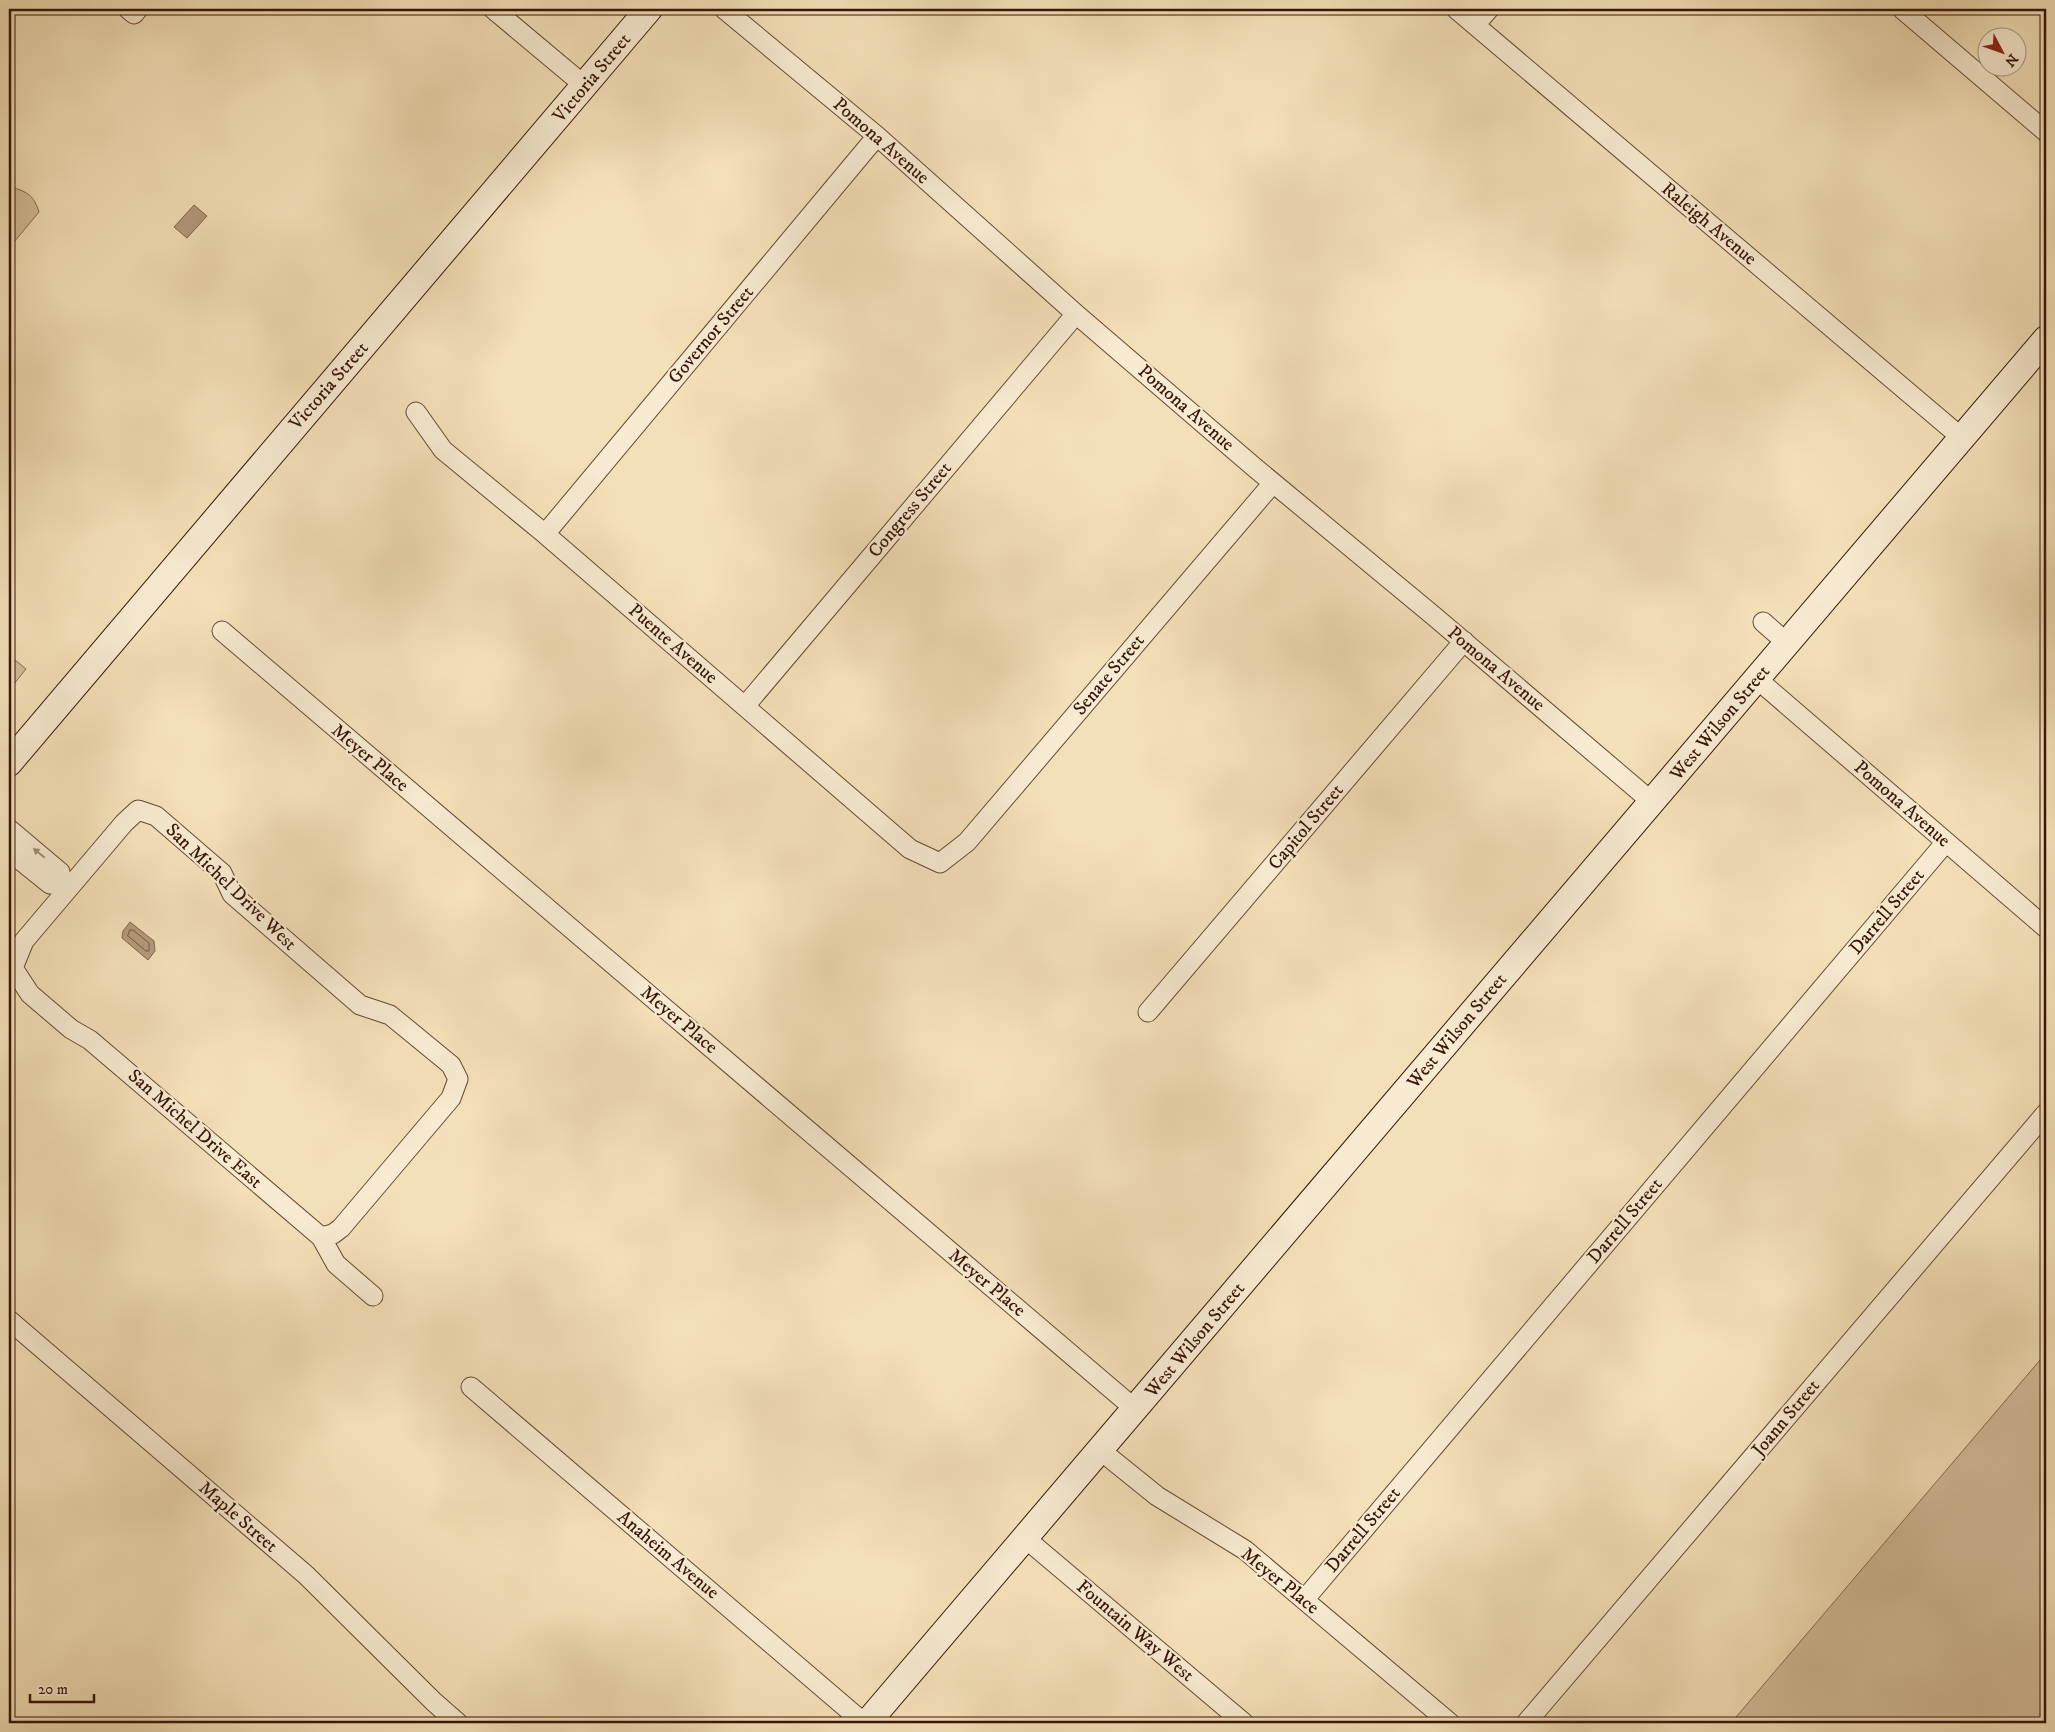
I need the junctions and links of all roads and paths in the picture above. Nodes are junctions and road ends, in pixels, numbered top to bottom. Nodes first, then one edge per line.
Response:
1 (128, 9) edge
2 (138, 9) edge
3 (493, 9) edge
4 (650, 9) edge
5 (724, 9) edge
6 (1456, 9) edge
7 (1490, 9) edge
8 (1902, 9) edge
9 (1475, 25) junction
10 (585, 86) junction
11 (2046, 132) edge
12 (877, 136) junction
13 (1076, 314) junction
14 (2046, 339) edge
15 (416, 412) dead end
16 (1962, 438) junction
17 (1274, 483) junction
18 (546, 534) junction
19 (1762, 622) dead end
20 (222, 631) dead end
21 (1464, 641) junction
22 (1787, 644) junction
23 (1757, 680) junction
24 (744, 706) junction
25 (9, 763) edge
26 (1652, 802) junction
27 (9, 829) edge
28 (1946, 842) junction
29 (9, 851) edge
30 (940, 863) joint
31 (63, 886) junction
32 (2046, 928) edge
33 (1148, 1012) dead end
34 (2046, 1113) edge
35 (321, 1237) junction
36 (373, 1296) dead end
37 (9, 1320) edge
38 (471, 1387) dead end
39 (1136, 1409) junction
40 (1100, 1450) junction
41 (1025, 1538) junction
42 (1304, 1600) junction
43 (458, 1723) edge
44 (866, 1723) edge
45 (1244, 1723) edge
46 (1450, 1723) edge
47 (1526, 1723) edge

1 - 2 street
3 - 10 street
4 - 10 street, Victoria Street
5 - 12 street, Pomona Avenue
6 - 9 street, Raleigh Avenue
7 - 9 street
8 - 11 street
9 - 16 street, Raleigh Avenue
10 - 25 street, Victoria Street
12 - 13 street, Pomona Avenue
12 - 18 street, Governor Street
13 - 17 street, Pomona Avenue
13 - 24 street, Congress Street
14 - 16 street, West Wilson Street
15 - 18 street, Puente Avenue
16 - 22 street, West Wilson Street
17 - 21 street, Pomona Avenue
17 - 30 street, Senate Street
18 - 24 street, Puente Avenue
19 - 22 street
20 - 39 street, Meyer Place
21 - 26 street, Pomona Avenue
21 - 33 street, Capitol Street
22 - 23 street, West Wilson Street
23 - 26 street, West Wilson Street
23 - 28 street, Pomona Avenue
24 - 30 street, Puente Avenue
26 - 39 street, West Wilson Street
31 -> 27 street
28 - 32 street, Pomona Avenue
28 - 42 street, Darrell Street
29 - 31 street
31 - 35 street, San Michel Drive East
31 - 35 street, San Michel Drive West
34 - 47 street, Joann Street
35 - 36 street, San Michel Drive East
37 - 43 street, Maple Street
38 - 44 street, Anaheim Avenue
39 - 40 street, West Wilson Street
40 - 41 street, West Wilson Street
40 - 42 street, Meyer Place
41 - 44 street, West Wilson Street
41 - 45 street, Fountain Way West
42 - 46 street, Meyer Place

